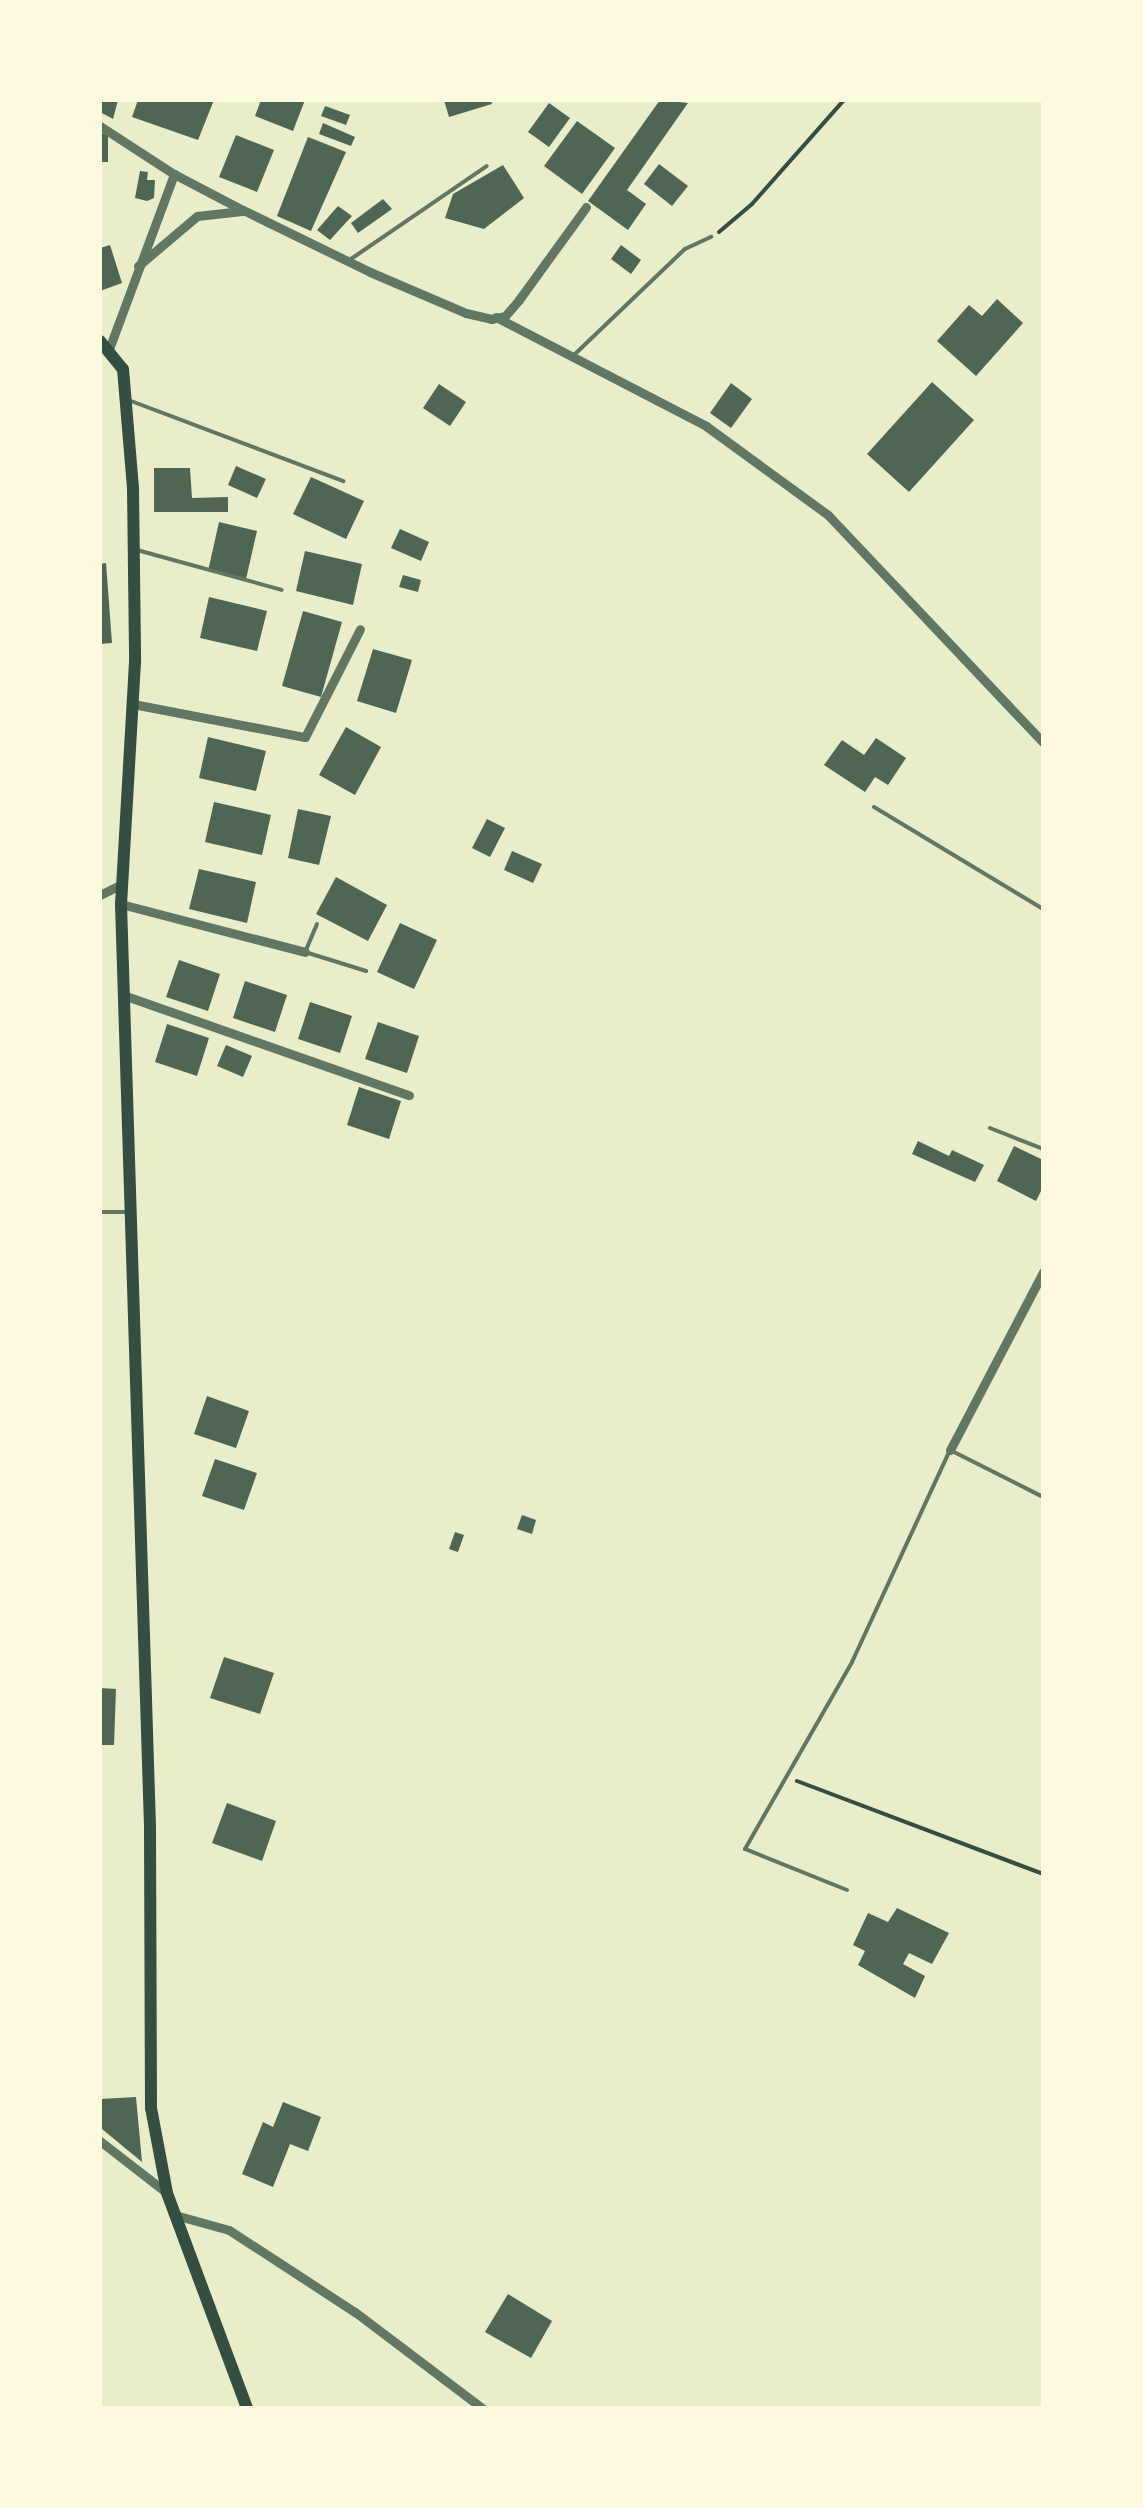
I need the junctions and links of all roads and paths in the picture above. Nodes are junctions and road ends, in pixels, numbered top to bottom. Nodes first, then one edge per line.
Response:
1 (844, 100) edge
2 (100, 126) edge
3 (487, 166) dead end
4 (174, 174) junction
5 (586, 206) dead end
6 (243, 210) junction
7 (711, 237) joint
8 (348, 261) junction
9 (136, 268) junction
10 (496, 318) junction
11 (104, 345) edge
12 (575, 354) junction
13 (127, 400) junction
14 (342, 480) dead end
15 (134, 549) junction
16 (282, 590) dead end
17 (360, 629) dead end
18 (133, 704) junction
19 (1042, 740) edge
20 (874, 807) dead end
21 (122, 884) junction
22 (100, 895) edge
23 (121, 904) junction
24 (1043, 909) edge
25 (317, 924) dead end
26 (305, 952) junction
27 (366, 972) dead end
28 (123, 995) junction
29 (409, 1096) dead end
30 (990, 1128) dead end
31 (1043, 1149) edge
32 (100, 1212) edge
33 (130, 1212) junction
34 (1043, 1272) edge
35 (950, 1450) junction
36 (1043, 1497) edge
37 (783, 1776) junction
38 (1043, 1874) edge
39 (848, 1890) dead end
40 (100, 2142) edge
41 (167, 2193) junction
42 (175, 2215) junction
43 (247, 2408) edge
44 (482, 2408) edge

1 - 7 path
2 - 4 street
3 - 8 lane
4 - 6 street
4 - 9 street
5 - 10 street
6 - 8 street
6 - 9 street
7 - 12 lane
8 - 10 street
9 - 11 street
10 - 12 street
11 - 13 main road
12 - 19 street
13 - 14 lane
13 - 15 main road
15 - 16 lane
15 - 18 main road
17 - 18 street
18 - 21 main road
20 - 24 lane
21 - 22 street
21 - 23 main road
23 - 26 street
23 - 28 main road
25 - 26 lane
26 - 27 lane
28 - 29 street
28 - 33 main road
30 - 31 lane
32 - 33 lane
33 - 41 main road
34 - 35 street
35 - 36 lane
35 - 37 lane
37 - 38 path
37 - 39 lane
40 - 41 street
41 - 42 main road
42 - 43 main road
42 - 44 street

